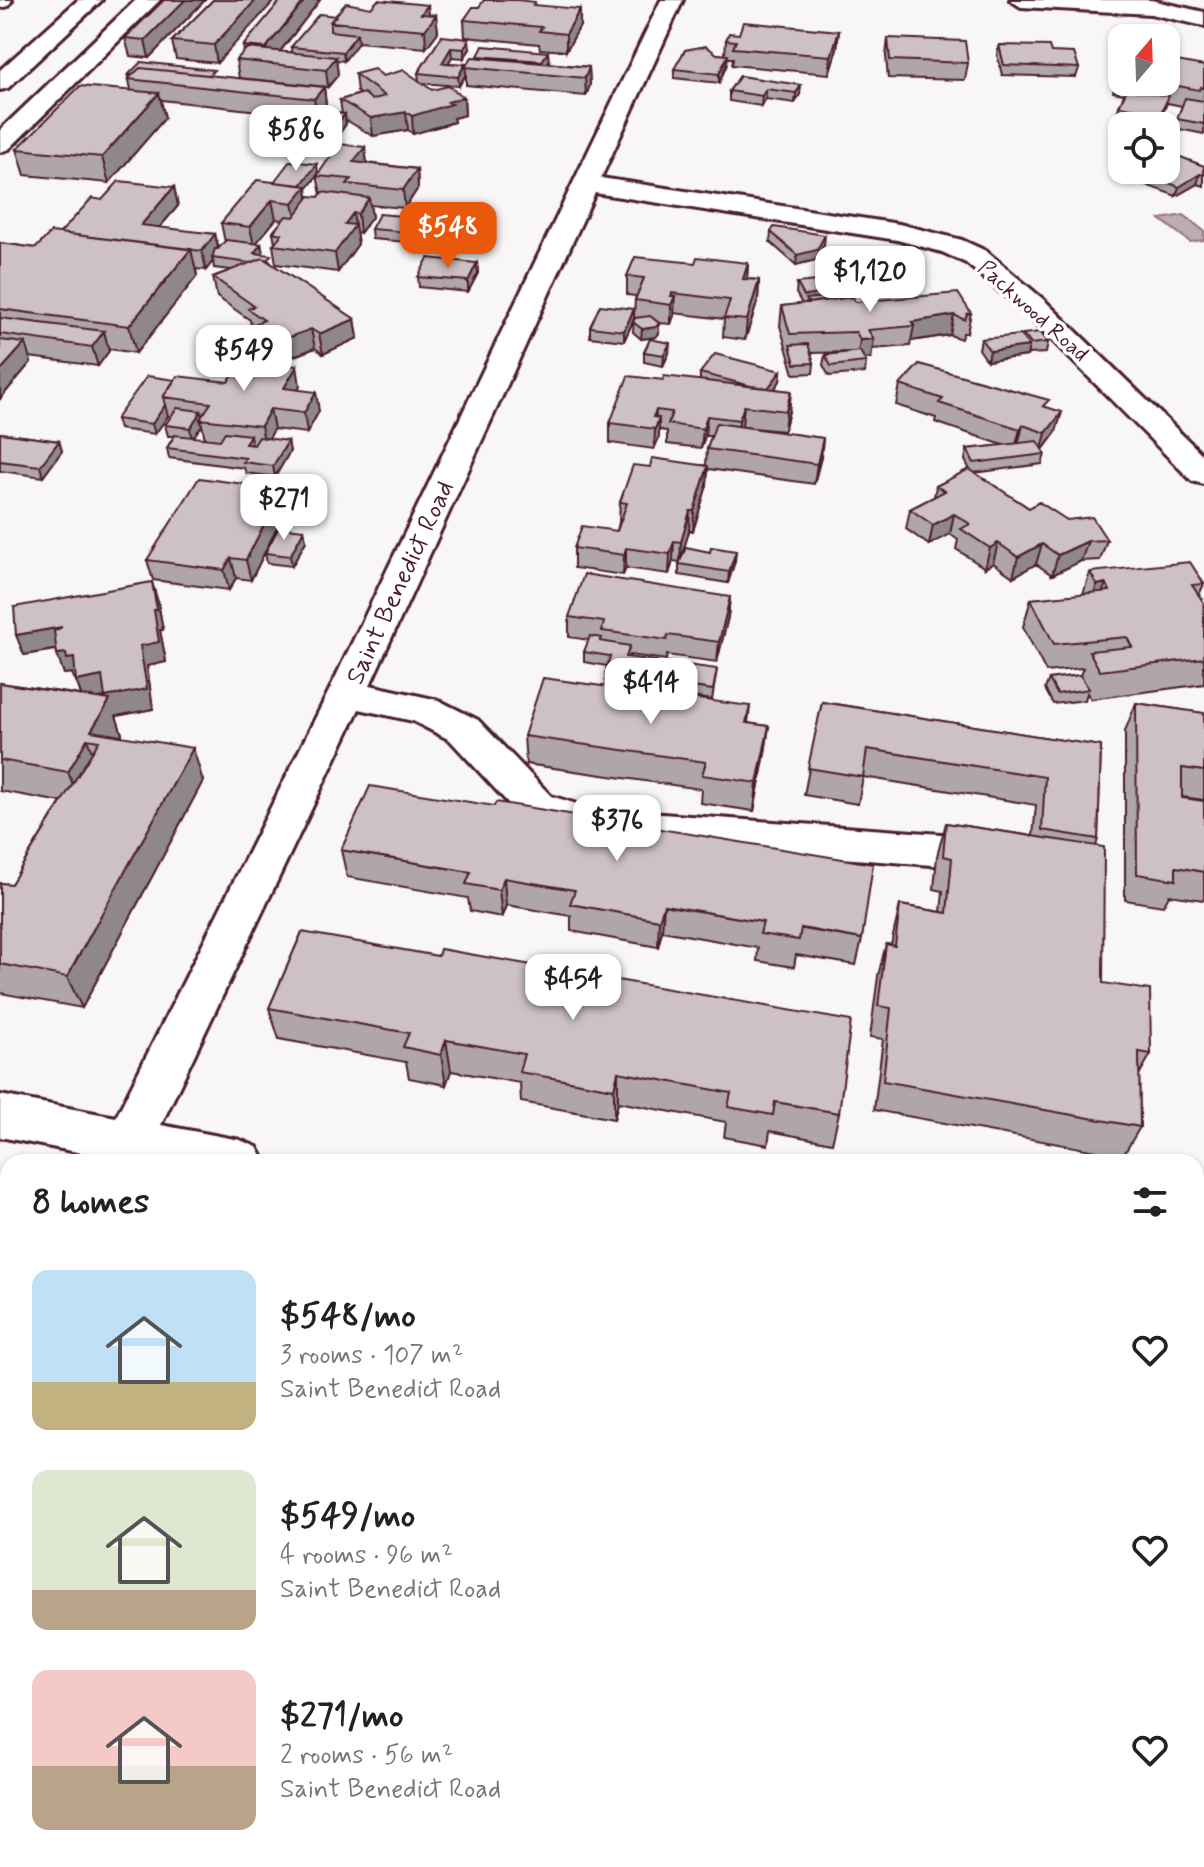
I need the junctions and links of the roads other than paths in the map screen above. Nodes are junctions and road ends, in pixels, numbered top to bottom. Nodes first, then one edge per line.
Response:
1 (91, 0) edge
2 (149, 0) edge
3 (672, 0) edge
4 (1021, 0) edge
5 (1204, 19) edge
6 (0, 83) edge
7 (0, 144) edge
8 (586, 184) junction
9 (1204, 474) edge
10 (347, 693) junction
11 (1021, 856) edge
12 (0, 1116) edge
13 (124, 1151) edge
14 (156, 1154) edge

1 - 6 street
2 - 7 street
3 - 8 street, Saint Benedict Road
4 - 5 street
8 - 9 street, Packwood Road
8 - 10 street, Saint Benedict Road
10 - 11 street
10 - 13 street, Saint Benedict Road
12 - 13 street
13 - 14 street

